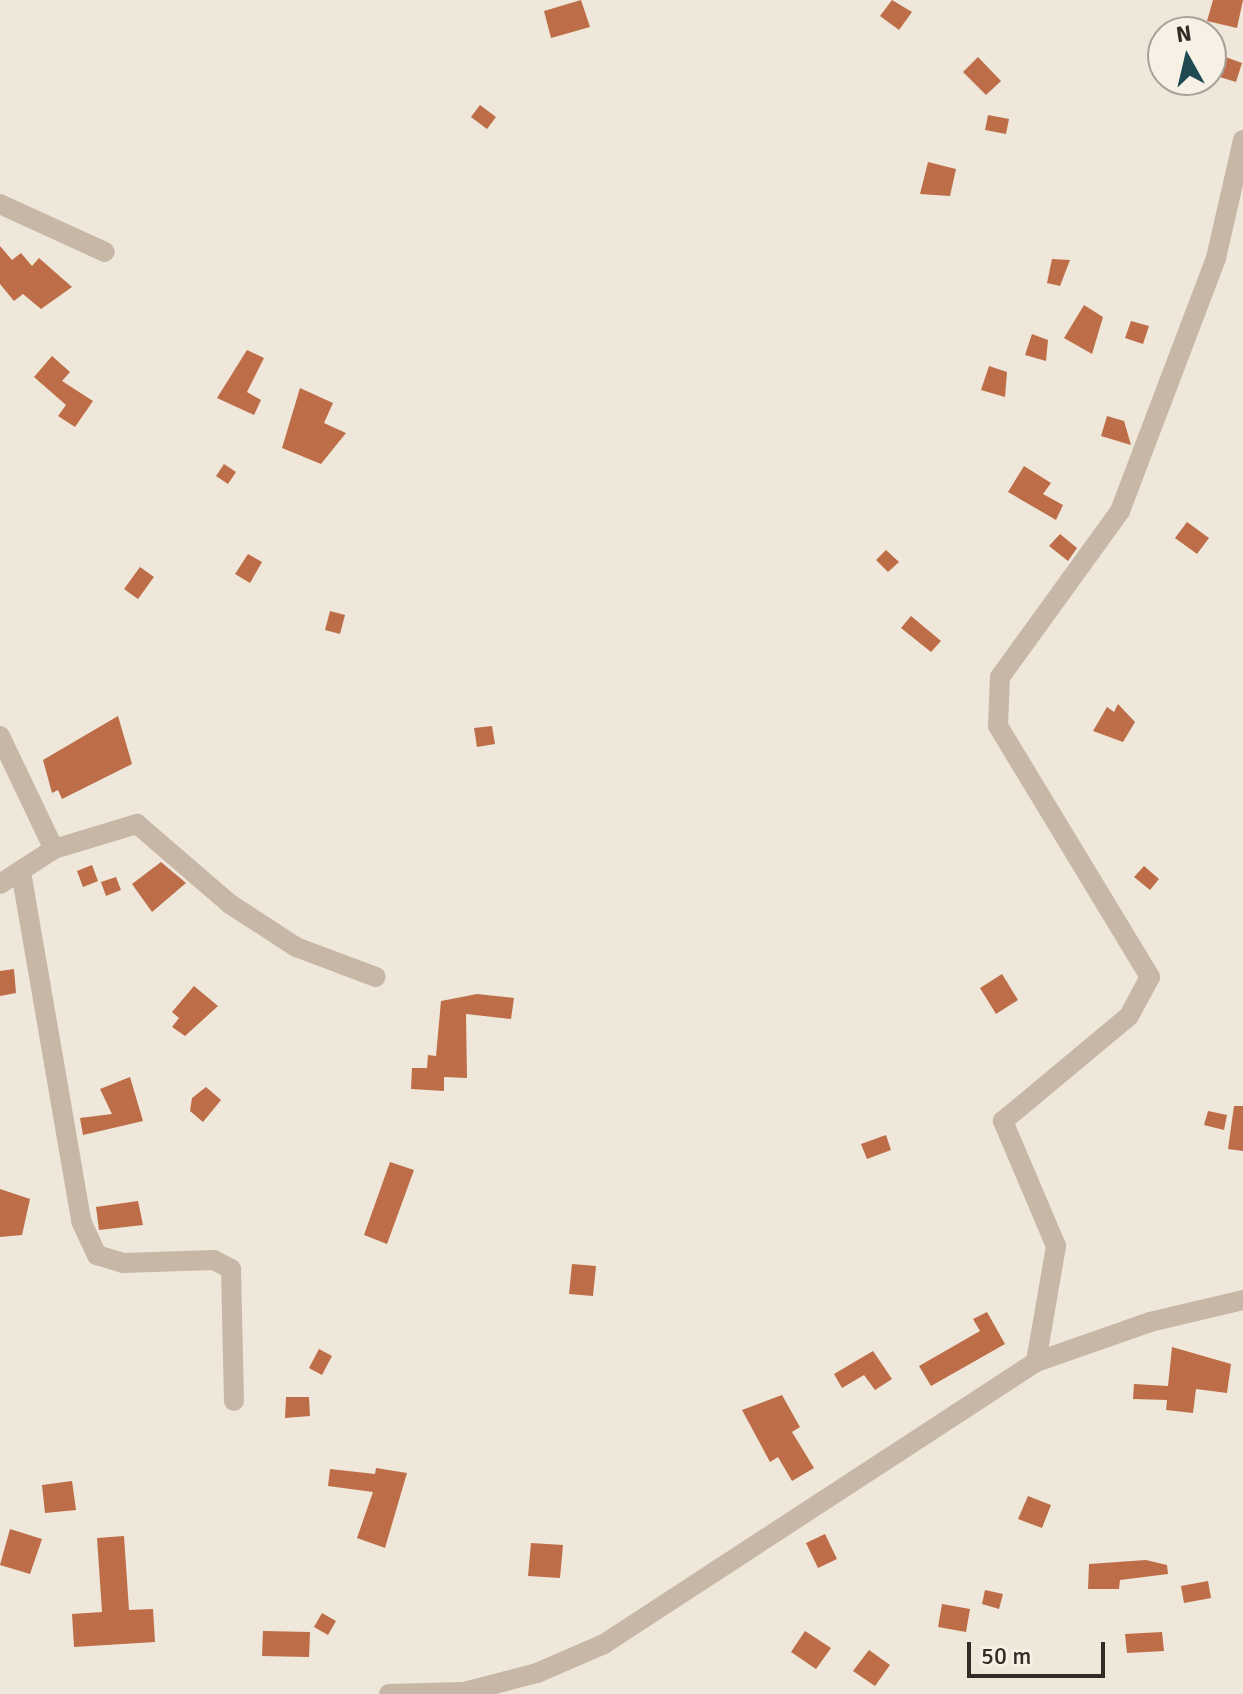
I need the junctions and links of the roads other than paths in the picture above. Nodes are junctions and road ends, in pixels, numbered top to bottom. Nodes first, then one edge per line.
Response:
1 (1243, 140) edge
2 (0, 204) edge
3 (105, 252) dead end
4 (0, 736) edge
5 (54, 849) junction
6 (21, 872) junction
7 (0, 884) edge
8 (376, 977) dead end
9 (1243, 1300) edge
10 (1036, 1362) junction
11 (234, 1401) dead end
12 (389, 1694) edge

1 - 10 street
2 - 3 street
4 - 5 street
5 - 6 street
5 - 8 street
6 - 7 street
6 - 11 street
9 - 10 street
10 - 12 street

